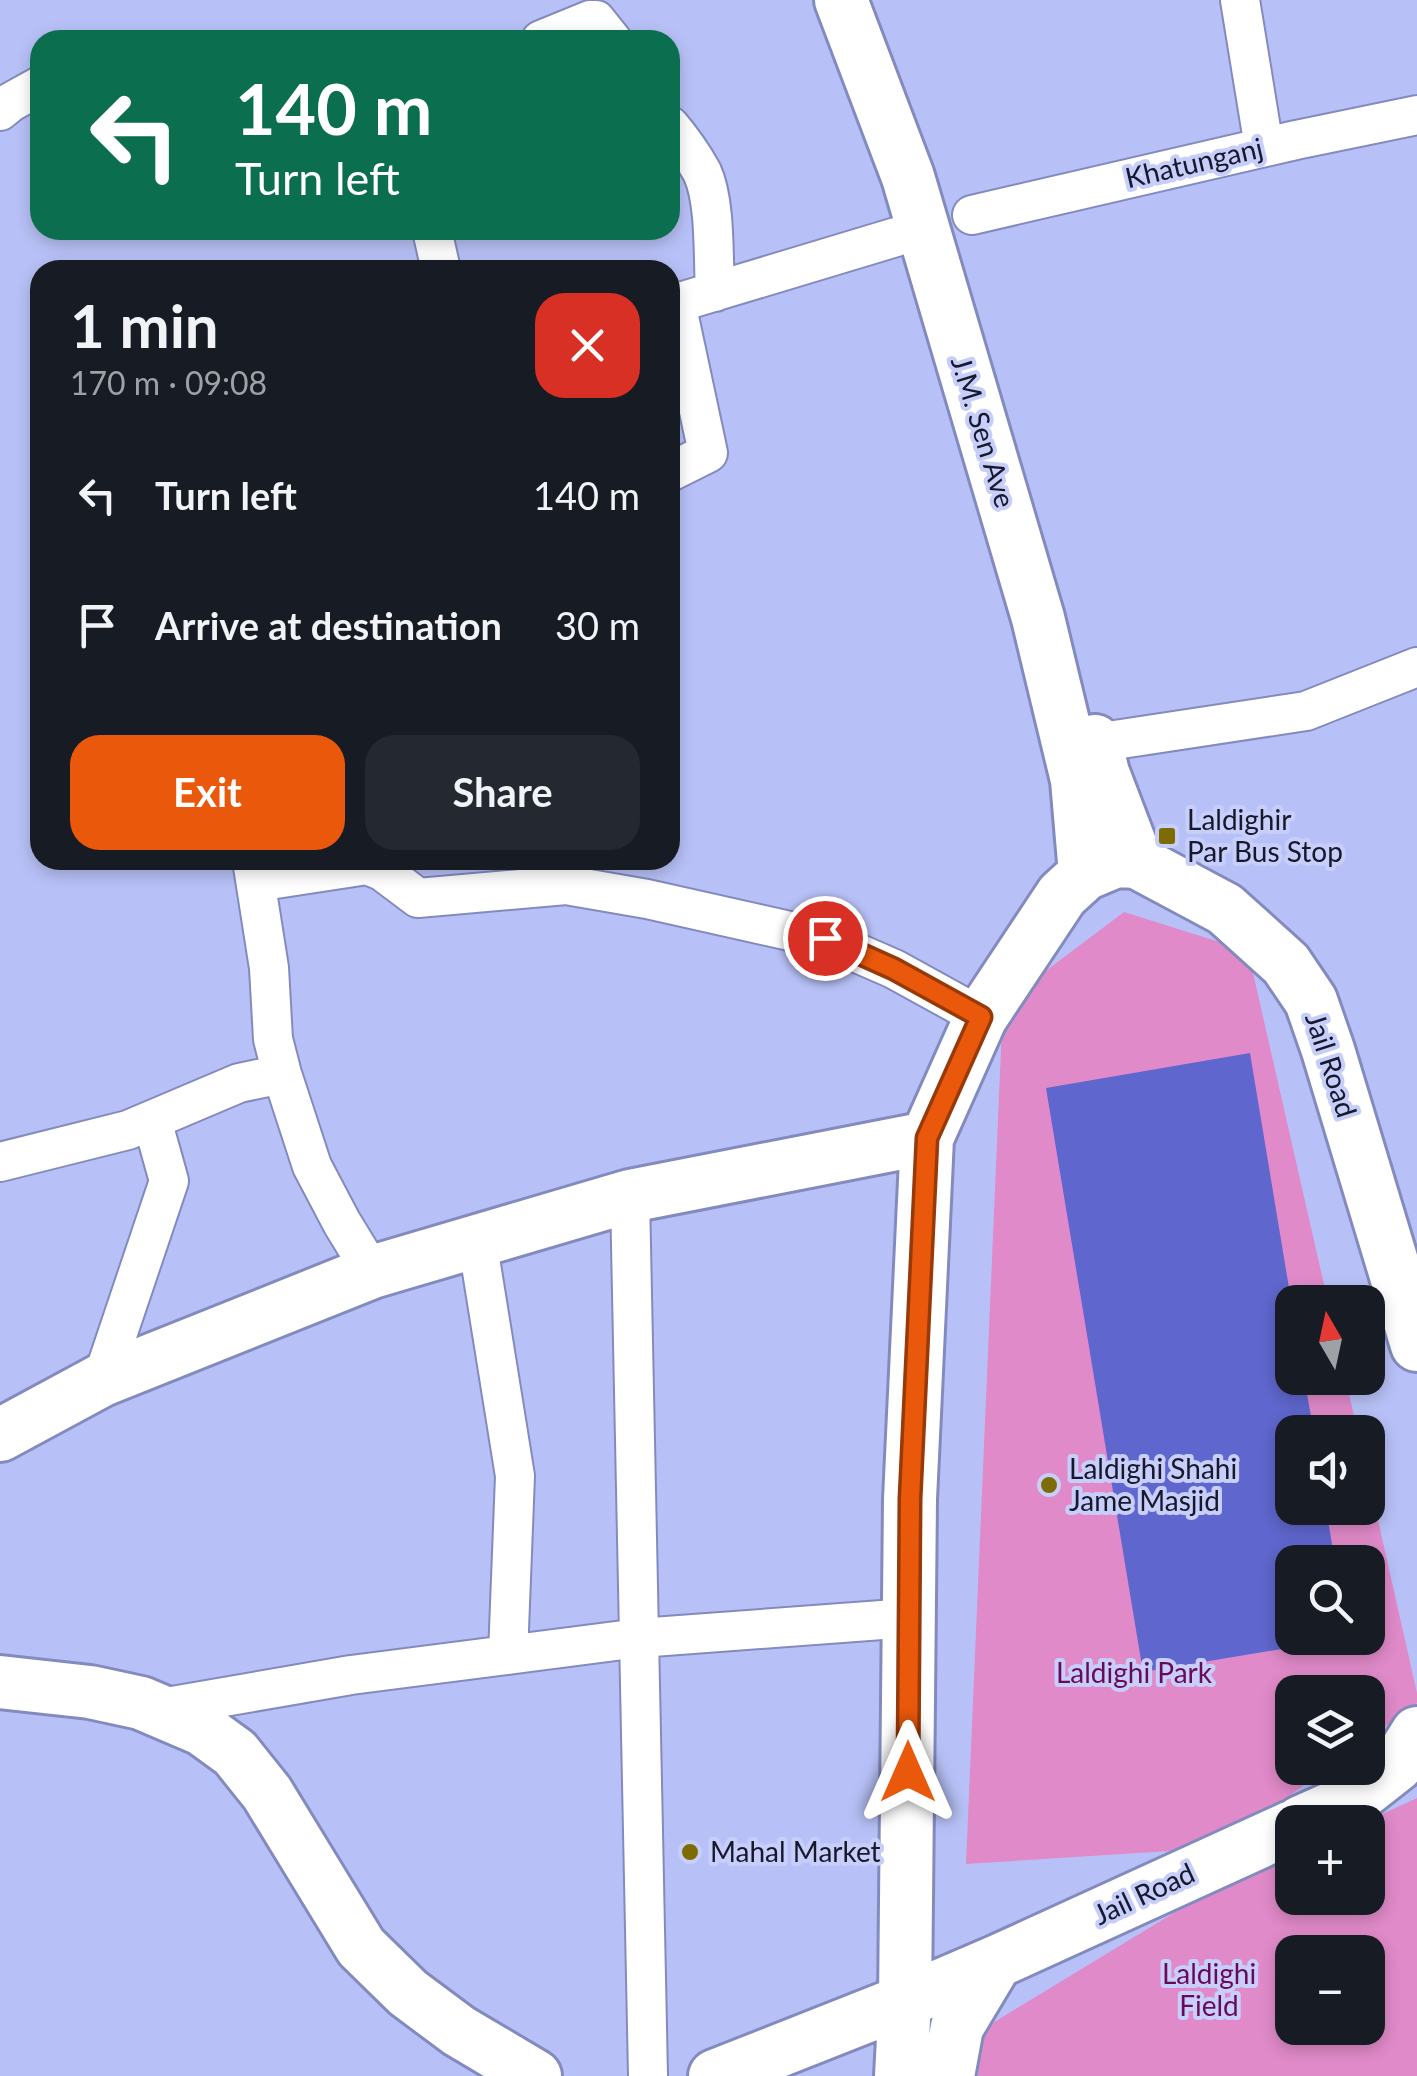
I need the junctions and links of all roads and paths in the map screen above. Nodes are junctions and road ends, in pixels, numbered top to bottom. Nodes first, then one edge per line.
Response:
1 (841, 0) edge
2 (874, 0) edge
3 (1240, 0) edge
4 (566, 30) edge
5 (604, 30) edge
6 (30, 92) edge
7 (0, 111) edge
8 (1417, 116) edge
9 (680, 137) edge
10 (1264, 147) junction
11 (972, 215) dead end
12 (896, 237) dead end
13 (714, 292) junction
14 (680, 302) edge
15 (680, 334) edge
16 (680, 467) edge
17 (1417, 666) edge
18 (1096, 743) junction
19 (1137, 862) junction
20 (380, 870) edge
21 (254, 871) edge
22 (1085, 874) junction
23 (981, 1017) junction
24 (282, 1074) junction
25 (152, 1120) junction
26 (927, 1138) junction
27 (0, 1162) edge
28 (630, 1196) junction
29 (477, 1240) junction
30 (372, 1272) junction
31 (1417, 1345) edge
32 (102, 1380) junction
33 (0, 1435) edge
34 (910, 1618) junction
35 (639, 1638) junction
36 (508, 1655) junction
37 (0, 1682) edge
38 (155, 1710) junction
39 (1417, 1733) edge
40 (1340, 1805) edge
41 (1275, 1834) edge
42 (996, 1962) junction
43 (905, 2001) junction
44 (535, 2076) edge
45 (648, 2076) edge
46 (716, 2076) edge
47 (901, 2076) edge
48 (948, 2076) edge

1 - 22 main road, J.M. Sen Ave
2 - 18 main road, J.M. Sen Ave
3 - 10 street
4 - 5 street
6 - 7 street
8 - 10 street, Khatunganj
9 - 13 street
10 - 11 street, Khatunganj
12 - 13 street
13 - 14 street
15 - 16 street
17 - 18 street
18 - 19 main road, J.M. Sen Ave
19 - 22 main road
19 - 31 main road, Jail Road
20 - 23 street
21 - 24 street
22 - 23 main road
23 - 26 main road
24 - 25 street
24 - 30 street
25 - 27 street
25 - 32 street
26 - 28 main road
26 - 34 main road
28 - 29 main road
28 - 35 street
29 - 30 main road
29 - 36 street
30 - 32 main road
32 - 33 main road
34 - 35 street
34 - 43 main road
35 - 36 street
35 - 45 street
36 - 38 street
37 - 38 main road
38 - 44 main road
39 - 40 main road
41 - 42 main road, Jail Road
42 - 43 main road, Jail Road
42 - 48 main road
43 - 46 main road, Jail Road
43 - 47 main road

